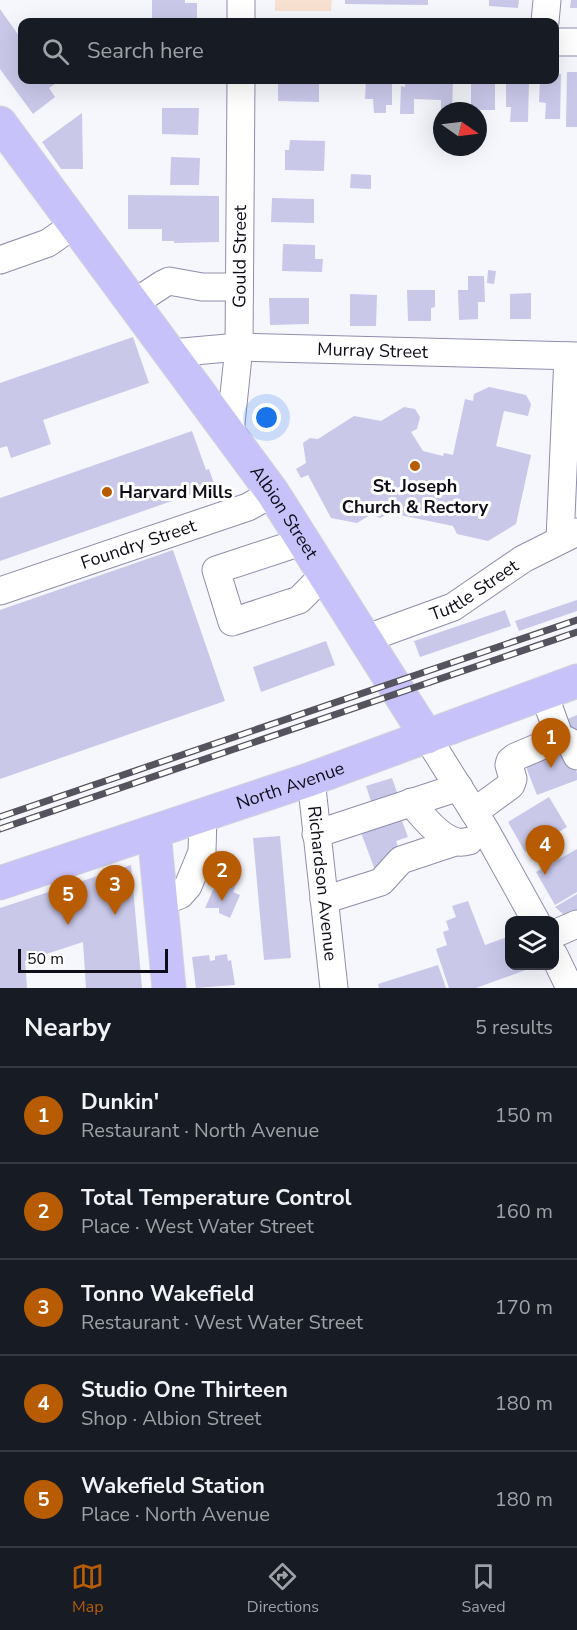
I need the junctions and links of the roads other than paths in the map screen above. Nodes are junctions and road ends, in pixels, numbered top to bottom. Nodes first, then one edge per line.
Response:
1 (242, 0) edge
2 (547, 0) edge
3 (241, 18) edge
4 (545, 18) edge
5 (559, 42) edge
6 (577, 42) edge
7 (241, 84) edge
8 (0, 123) edge
9 (75, 224) junction
10 (0, 260) edge
11 (239, 287) junction
12 (134, 303) junction
13 (238, 347) junction
14 (171, 352) junction
15 (572, 356) edge
16 (230, 433) junction
17 (273, 492) junction
18 (568, 536) edge
19 (304, 541) junction
20 (325, 574) junction
21 (0, 591) edge
22 (365, 639) junction
23 (577, 681) edge
24 (543, 694) junction
25 (558, 736) junction
26 (427, 737) junction
27 (577, 756) edge
28 (310, 779) junction
29 (459, 787) junction
30 (411, 802) junction
31 (474, 812) junction
32 (203, 815) junction
33 (154, 832) junction
34 (316, 834) junction
35 (491, 841) junction
36 (455, 842) junction
37 (0, 883) edge
38 (324, 900) junction
39 (161, 902) junction
40 (533, 916) edge
41 (577, 924) edge
42 (559, 932) edge
43 (559, 964) edge
44 (169, 988) edge
45 (334, 988) edge
46 (570, 988) edge

1 - 3 street
2 - 4 street
5 - 6 street
7 - 11 street, Gould Street
8 - 9 main road, Albion Street
9 - 10 street
9 - 12 main road, Albion Street
11 - 12 street
11 - 13 street, Gould Street
12 - 14 main road, Albion Street
13 - 14 street, Murray Street
13 - 15 street, Murray Street
13 - 16 street, Gould Street
14 - 16 main road, Albion Street
15 - 18 street
16 - 17 main road, Albion Street
17 - 19 main road, Albion Street
17 - 21 street, Foundry Street
18 - 22 street, Tuttle Street
19 - 20 main road, Albion Street
19 - 20 street
20 - 22 main road, Albion Street
22 - 26 main road, Albion Street
23 - 24 main road, North Avenue
24 - 25 street
24 - 26 main road, North Avenue
25 - 27 street
25 - 31 street
26 - 28 main road, North Avenue
26 - 29 street, Albion Street
28 - 32 main road, North Avenue
28 - 34 street, Richardson Avenue
29 - 30 street
29 - 31 street, Albion Street
30 - 34 street
30 - 36 street
31 - 35 street, Albion Street
32 - 33 main road, North Avenue
32 - 39 street
33 - 37 main road, North Avenue
33 - 39 main road
34 - 38 street, Richardson Avenue
35 - 36 street
35 - 40 street, Albion Street
36 - 38 street
38 - 45 street, Richardson Avenue
39 - 44 main road
41 - 42 street
43 - 46 street

